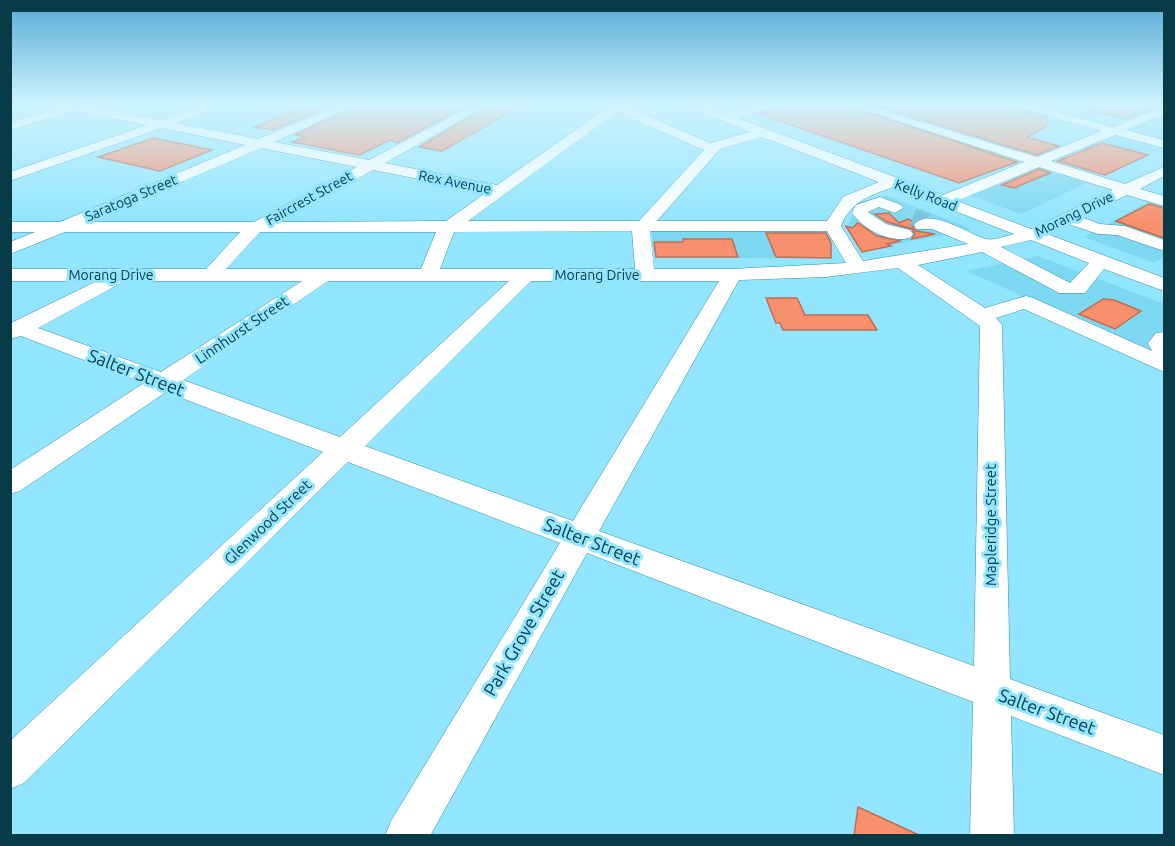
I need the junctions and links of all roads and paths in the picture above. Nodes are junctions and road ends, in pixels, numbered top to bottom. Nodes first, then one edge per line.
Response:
1 (106, 143) edge
2 (257, 143) edge
3 (260, 143) edge
4 (410, 143) edge
5 (561, 143) edge
6 (700, 143) edge
7 (724, 143) edge
8 (793, 143) edge
9 (978, 143) edge
10 (1083, 143) edge
11 (1146, 143) edge
12 (712, 149) junction
13 (1163, 150) edge
14 (1038, 162) junction
15 (369, 165) junction
16 (1164, 171) edge
17 (10, 177) edge
18 (893, 182) junction
19 (1126, 189) junction
20 (498, 190) junction
21 (927, 195) junction
22 (943, 201) junction
23 (1164, 201) edge
24 (981, 215) junction
25 (1067, 218) junction
26 (452, 225) junction
27 (258, 226) junction
28 (644, 226) junction
29 (833, 226) junction
30 (10, 227) edge
31 (919, 227) junction
32 (61, 228) junction
33 (1098, 229) junction
34 (1032, 235) junction
35 (981, 246) junction
36 (1164, 246) edge
37 (10, 249) edge
38 (930, 258) junction
39 (1164, 259) edge
40 (1101, 261) junction
41 (858, 268) junction
42 (10, 275) edge
43 (122, 275) junction
44 (211, 275) junction
45 (324, 275) junction
46 (428, 275) junction
47 (526, 275) junction
48 (645, 275) junction
49 (732, 275) junction
50 (1139, 275) junction
51 (1164, 285) edge
52 (982, 315) junction
53 (15, 331) edge
54 (1164, 338) edge
55 (1164, 352) edge
56 (1164, 365) edge
57 (163, 383) junction
58 (344, 449) junction
59 (10, 484) edge
60 (580, 537) junction
61 (992, 692) junction
62 (1164, 755) edge
63 (10, 769) edge
64 (406, 836) edge
65 (992, 836) edge

1 - 17 street
2 - 32 street, Saratoga Street
3 - 15 street, Rex Avenue
4 - 15 street, Faircrest Street
5 - 20 street
6 - 12 street
7 - 12 street
8 - 18 street, Kelly Road
9 - 14 street
10 - 14 street
11 - 13 street
12 - 28 street
14 - 19 street
14 - 22 street
15 - 20 street, Rex Avenue
15 - 27 street, Faircrest Street
16 - 19 street, Morang Drive
18 - 21 street, Kelly Road
18 - 29 street
19 - 23 street
19 - 25 street, Morang Drive
20 - 26 street
21 - 22 street, Kelly Road
21 - 31 street
22 - 24 street, Kelly Road
24 - 31 street
24 - 34 street, Kelly Road
25 - 33 street
25 - 34 street, Morang Drive
26 - 27 street
26 - 28 street
26 - 46 street
27 - 32 street
27 - 44 street, Faircrest Street
28 - 29 street
28 - 48 street
29 - 41 street
30 - 32 street
31 - 35 street
31 - 38 street, Morang Drive
31 - 38 street
31 - 41 street, Morang Drive
31 - 52 street
32 - 37 street, Saratoga Street
33 - 36 street
33 - 39 street
34 - 35 street, Morang Drive
34 - 40 street, Kelly Road
35 - 38 street, Morang Drive
35 - 40 street
39 - 50 street
40 - 50 street, Kelly Road
41 - 49 street, Morang Drive
42 - 43 street, Morang Drive
43 - 44 street, Morang Drive
43 - 53 street
44 - 45 street, Morang Drive
45 - 46 street, Morang Drive
45 - 57 street, Linnhurst Street
46 - 47 street, Morang Drive
47 - 48 street, Morang Drive
47 - 58 street, Glenwood Street
48 - 49 street, Morang Drive
49 - 60 street, Park Grove Street
50 - 51 street, Kelly Road
52 - 56 street
52 - 61 street, Mapleridge Street
53 - 57 street, Salter Street
54 - 55 street
57 - 58 street, Salter Street
57 - 59 street, Linnhurst Street
58 - 60 street, Salter Street
58 - 63 street, Glenwood Street
60 - 61 street, Salter Street
60 - 64 street, Park Grove Street
61 - 62 street, Salter Street
61 - 65 street, Mapleridge Street

